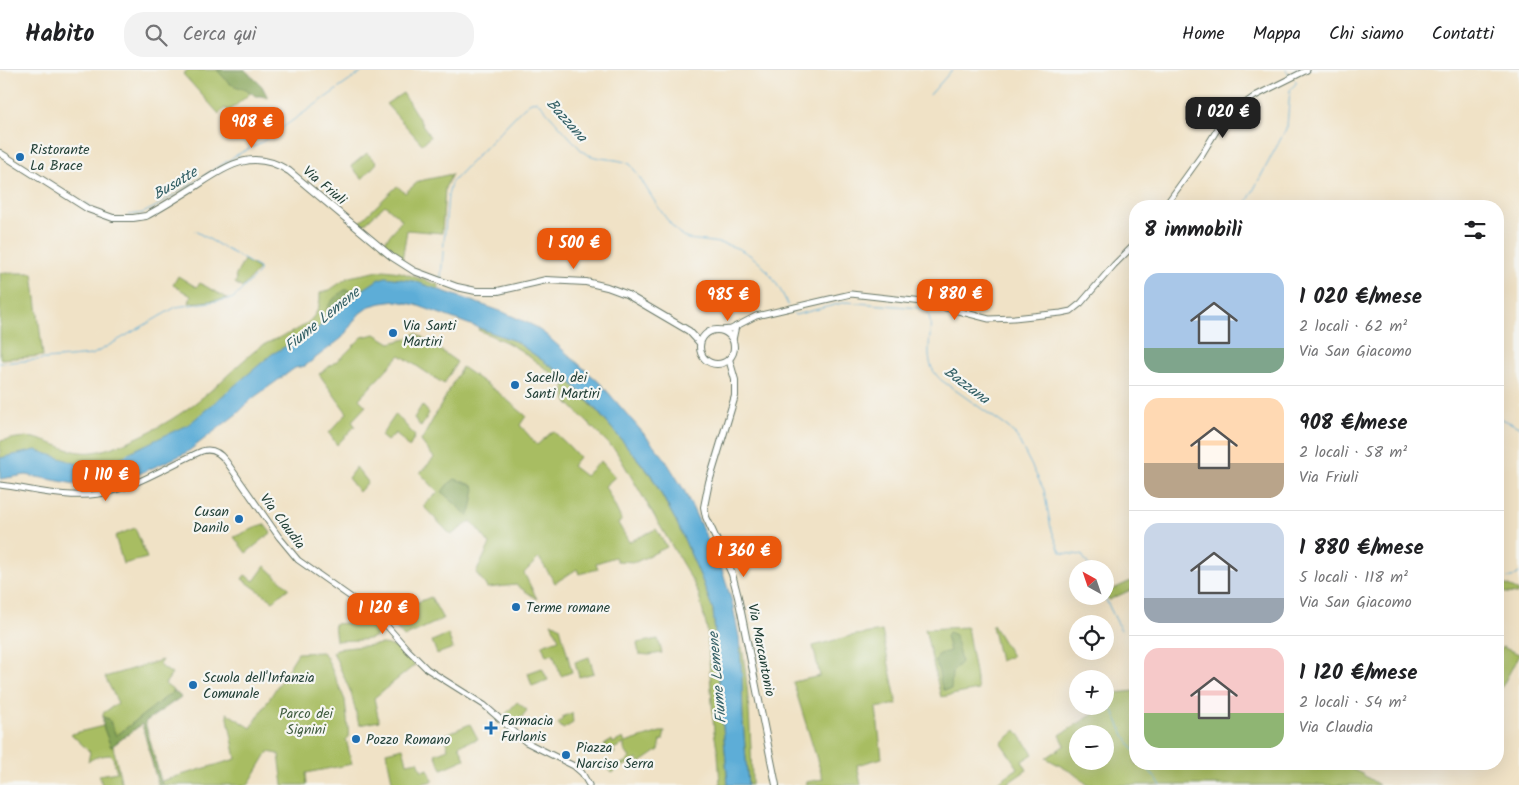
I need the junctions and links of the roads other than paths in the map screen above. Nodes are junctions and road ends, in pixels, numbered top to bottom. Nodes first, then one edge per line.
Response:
1 (1307, 70) edge
2 (1, 156) edge
3 (1168, 200) edge
4 (1129, 250) edge
5 (737, 326) junction
6 (721, 330) junction
7 (689, 331) junction
8 (706, 334) junction
9 (733, 340) junction
10 (700, 343) junction
11 (729, 359) junction
12 (721, 364) junction
13 (735, 380) junction
14 (0, 485) edge
15 (589, 785) edge
16 (776, 785) edge

1 - 3 street
2 - 7 main road, Via Friuli
4 - 5 street
5 - 6 street
5 - 9 street
6 - 8 main road
6 - 9 main road
7 - 8 main road
7 - 10 main road
8 - 10 main road
9 - 11 main road, Via Marcantonio
10 - 12 main road
11 - 12 main road
11 - 13 main road, Via Marcantonio
12 - 13 main road
13 - 16 main road, Via Marcantonio
14 - 15 street, Via Claudia

